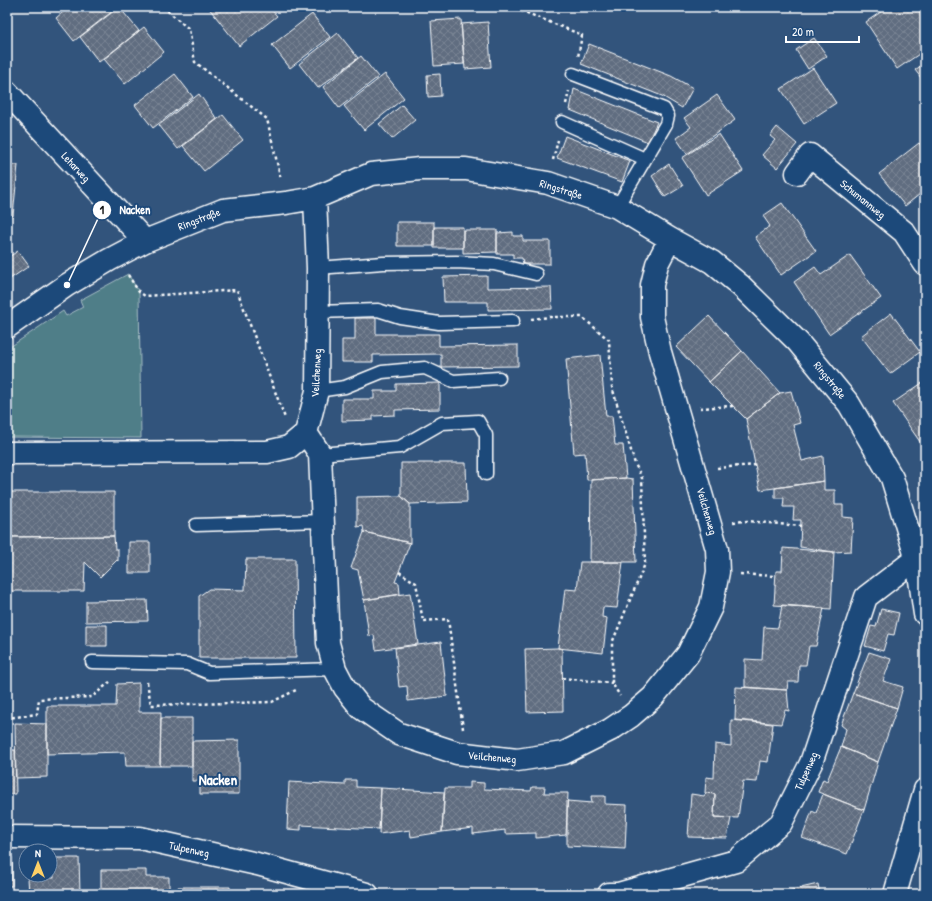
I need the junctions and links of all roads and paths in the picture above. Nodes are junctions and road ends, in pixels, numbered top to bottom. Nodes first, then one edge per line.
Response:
1 (163, 7) edge
2 (517, 8) edge
3 (579, 51) dead end
4 (573, 74) dead end
5 (7, 92) edge
6 (562, 122) dead end
7 (556, 144) dead end
8 (645, 159) junction
9 (552, 164) dead end
10 (797, 173) dead end
11 (315, 198) junction
12 (286, 203) junction
13 (617, 207) junction
14 (670, 239) junction
15 (145, 241) junction
16 (109, 260) junction
17 (925, 264) edge
18 (318, 268) junction
19 (536, 274) dead end
20 (318, 312) junction
21 (513, 321) joint
22 (7, 327) edge
23 (499, 378) dead end
24 (317, 391) junction
25 (733, 406) dead end
26 (678, 409) junction
27 (306, 433) junction
28 (7, 453) edge
29 (320, 454) junction
30 (755, 465) dead end
31 (695, 469) junction
32 (486, 474) dead end
33 (323, 521) junction
34 (196, 525) dead end
35 (801, 526) dead end
36 (712, 531) junction
37 (921, 556) edge
38 (399, 572) dead end
39 (718, 572) junction
40 (774, 576) dead end
41 (925, 614) edge
42 (92, 662) dead end
43 (335, 669) junction
44 (146, 676) dead end
45 (117, 678) dead end
46 (562, 678) dead end
47 (612, 683) junction
48 (300, 688) dead end
49 (631, 716) junction
50 (7, 736) edge
51 (457, 753) junction
52 (925, 790) edge
53 (7, 836) edge
54 (367, 894) edge
55 (610, 894) edge
56 (895, 894) edge

1 - 12 path
2 - 3 path
4 - 8 lane
5 - 15 street, Leharweg
6 - 8 lane
7 - 9 path
8 - 13 lane
10 - 17 street, Schumannweg
11 - 12 street, Ringstraße
11 - 13 street, Ringstraße
11 - 18 street, Veilchenweg
12 - 15 street, Ringstraße
13 - 14 street, Ringstraße
14 - 26 street, Veilchenweg
14 - 37 street, Ringstraße
15 - 16 street, Ringstraße
16 - 22 street, Ringstraße
16 - 27 path
18 - 19 lane
18 - 20 street, Veilchenweg
20 - 21 lane
20 - 24 street, Veilchenweg
21 - 47 path
23 - 24 lane
24 - 27 street, Veilchenweg
25 - 26 path
26 - 31 street, Veilchenweg
27 - 28 street
27 - 29 street
29 - 32 lane
29 - 33 street, Veilchenweg
30 - 31 path
31 - 36 street, Veilchenweg
33 - 34 lane
33 - 43 street, Veilchenweg
35 - 36 path
36 - 39 street, Veilchenweg
37 - 41 street, Ringstraße
37 - 55 street, Tulpenweg
38 - 51 path
39 - 40 path
39 - 49 street, Veilchenweg
42 - 43 lane
43 - 51 street, Veilchenweg
44 - 48 path
45 - 50 path
46 - 47 path
47 - 49 path
49 - 51 street, Veilchenweg
52 - 56 street
53 - 54 street, Tulpenweg

